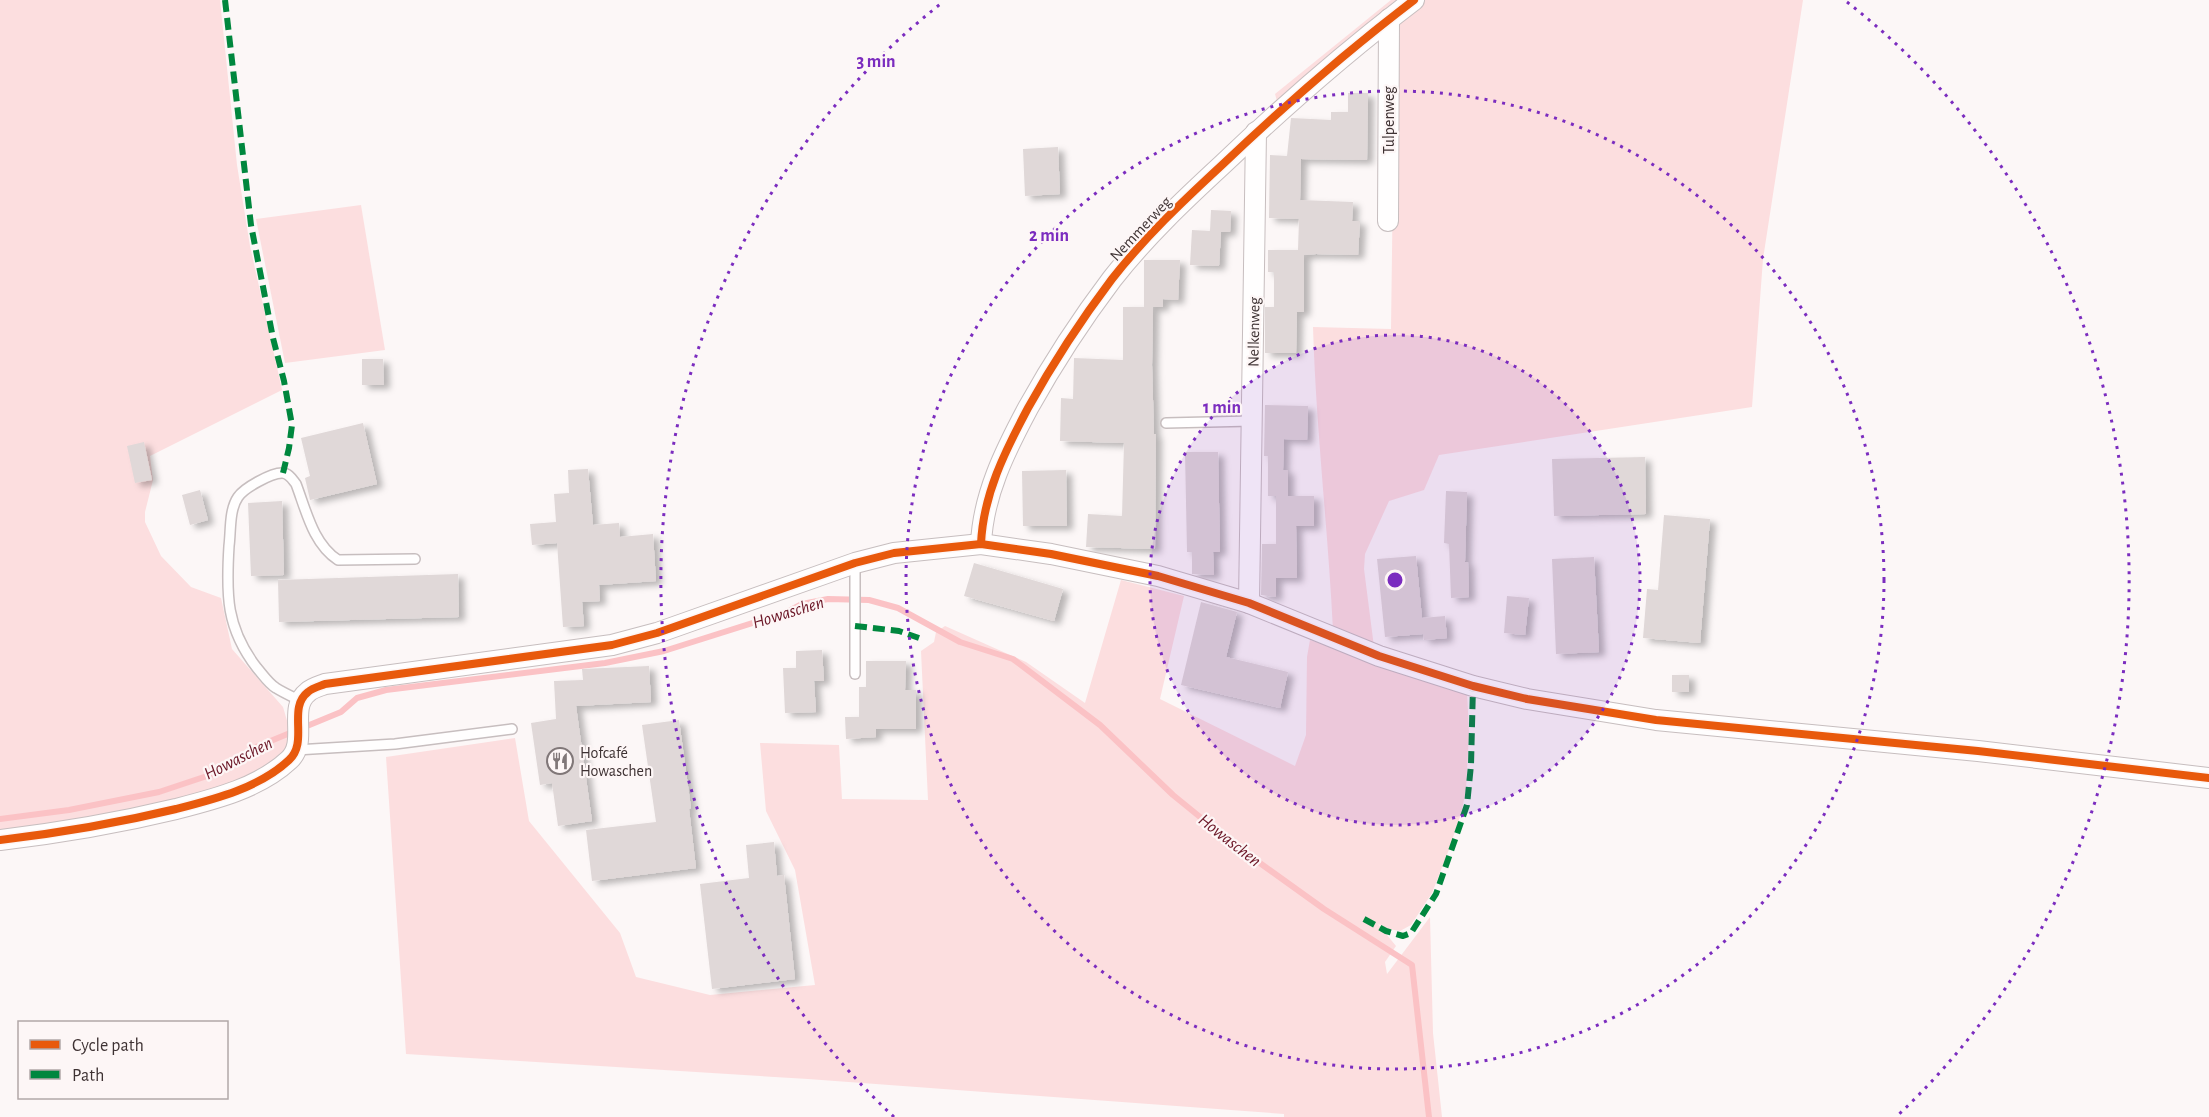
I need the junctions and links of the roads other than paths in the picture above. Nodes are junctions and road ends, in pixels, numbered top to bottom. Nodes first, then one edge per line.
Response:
1 (1414, 0) edge
2 (1389, 20) junction
3 (1256, 132) junction
4 (1388, 221) dead end
5 (1252, 421) junction
6 (1166, 423) dead end
7 (981, 544) junction
8 (415, 559) dead end
9 (855, 563) junction
10 (1249, 603) junction
11 (855, 674) dead end
12 (299, 709) junction
13 (512, 729) dead end
14 (297, 747) junction
15 (2209, 778) edge
16 (0, 840) edge

1 - 2 street, Nemmerweg
2 - 3 street, Nemmerweg
2 - 4 street, Tulpenweg
3 - 5 street, Nelkenweg
3 - 7 street, Nemmerweg
5 - 6 lane
5 - 10 street, Nelkenweg
7 - 9 street
7 - 10 street
8 - 12 lane
9 - 11 lane
9 - 12 street
10 - 15 street
12 - 14 street
13 - 14 lane
14 - 16 street

